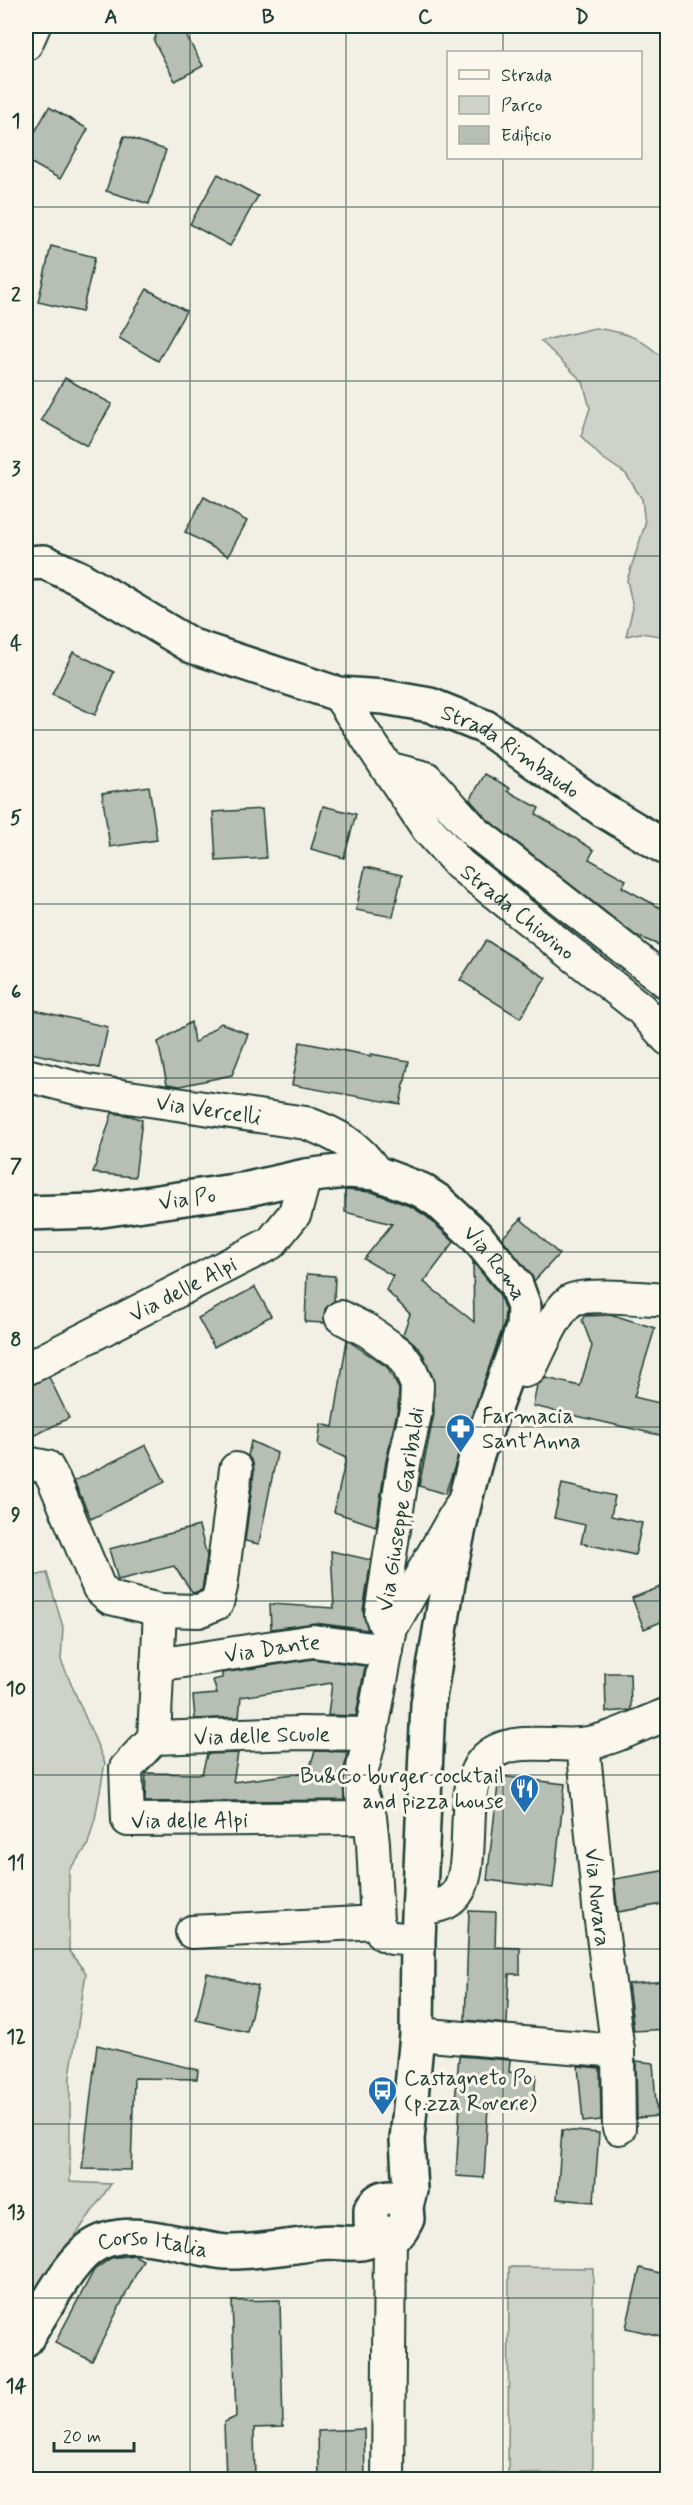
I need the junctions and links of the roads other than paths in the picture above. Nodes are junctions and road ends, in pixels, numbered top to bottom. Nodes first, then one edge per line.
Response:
1 (34, 26) edge
2 (26, 44) edge
3 (26, 562) edge
4 (338, 694) junction
5 (387, 768) junction
6 (668, 849) edge
7 (668, 983) edge
8 (668, 1039) edge
9 (26, 1075) edge
10 (362, 1172) junction
11 (305, 1176) junction
12 (26, 1212) edge
13 (668, 1300) edge
14 (340, 1317) dead end
15 (511, 1365) junction
16 (26, 1369) edge
17 (26, 1463) edge
18 (236, 1469) dead end
19 (465, 1500) junction
20 (160, 1610) junction
21 (389, 1639) junction
22 (157, 1665) junction
23 (668, 1714) edge
24 (371, 1734) junction
25 (154, 1738) junction
26 (583, 1744) junction
27 (370, 1818) junction
28 (377, 1922) junction
29 (419, 1925) junction
30 (192, 1932) dead end
31 (417, 2034) junction
32 (618, 2051) junction
33 (619, 2128) dead end
34 (386, 2218) junction
35 (26, 2338) edge
36 (388, 2480) edge

1 - 2 street
3 - 4 street, Strada Rimbaudo
4 - 5 street, Strada Chiovino
4 - 6 street, Strada Rimbaudo
5 - 7 street, Strada Chiovino
5 - 8 street, Strada Chiovino
9 - 10 street, Via Vercelli
10 - 11 street, Via Po
10 - 15 street, Via Roma
11 - 12 street, Via Po
11 - 16 street, Via delle Alpi
13 - 15 street
14 - 21 street, Via Giuseppe Garibaldi
15 - 19 street, Via Roma
17 - 20 street
18 - 20 street
19 - 21 street
19 - 29 street, Via Roma
20 - 22 street
21 - 22 street, Via Dante
21 - 24 street
22 - 25 street
23 - 26 street
24 - 25 street, Via delle Scuole
24 - 27 street
25 - 27 street, Via delle Alpi
26 - 29 street
26 - 32 street, Via Novara
27 - 28 street
28 - 29 street
28 - 30 street
29 - 31 street, Via Roma
31 - 32 street
31 - 34 street, Via Roma
32 - 33 street, Via Novara
34 - 35 street, Corso Italia
34 - 36 street

